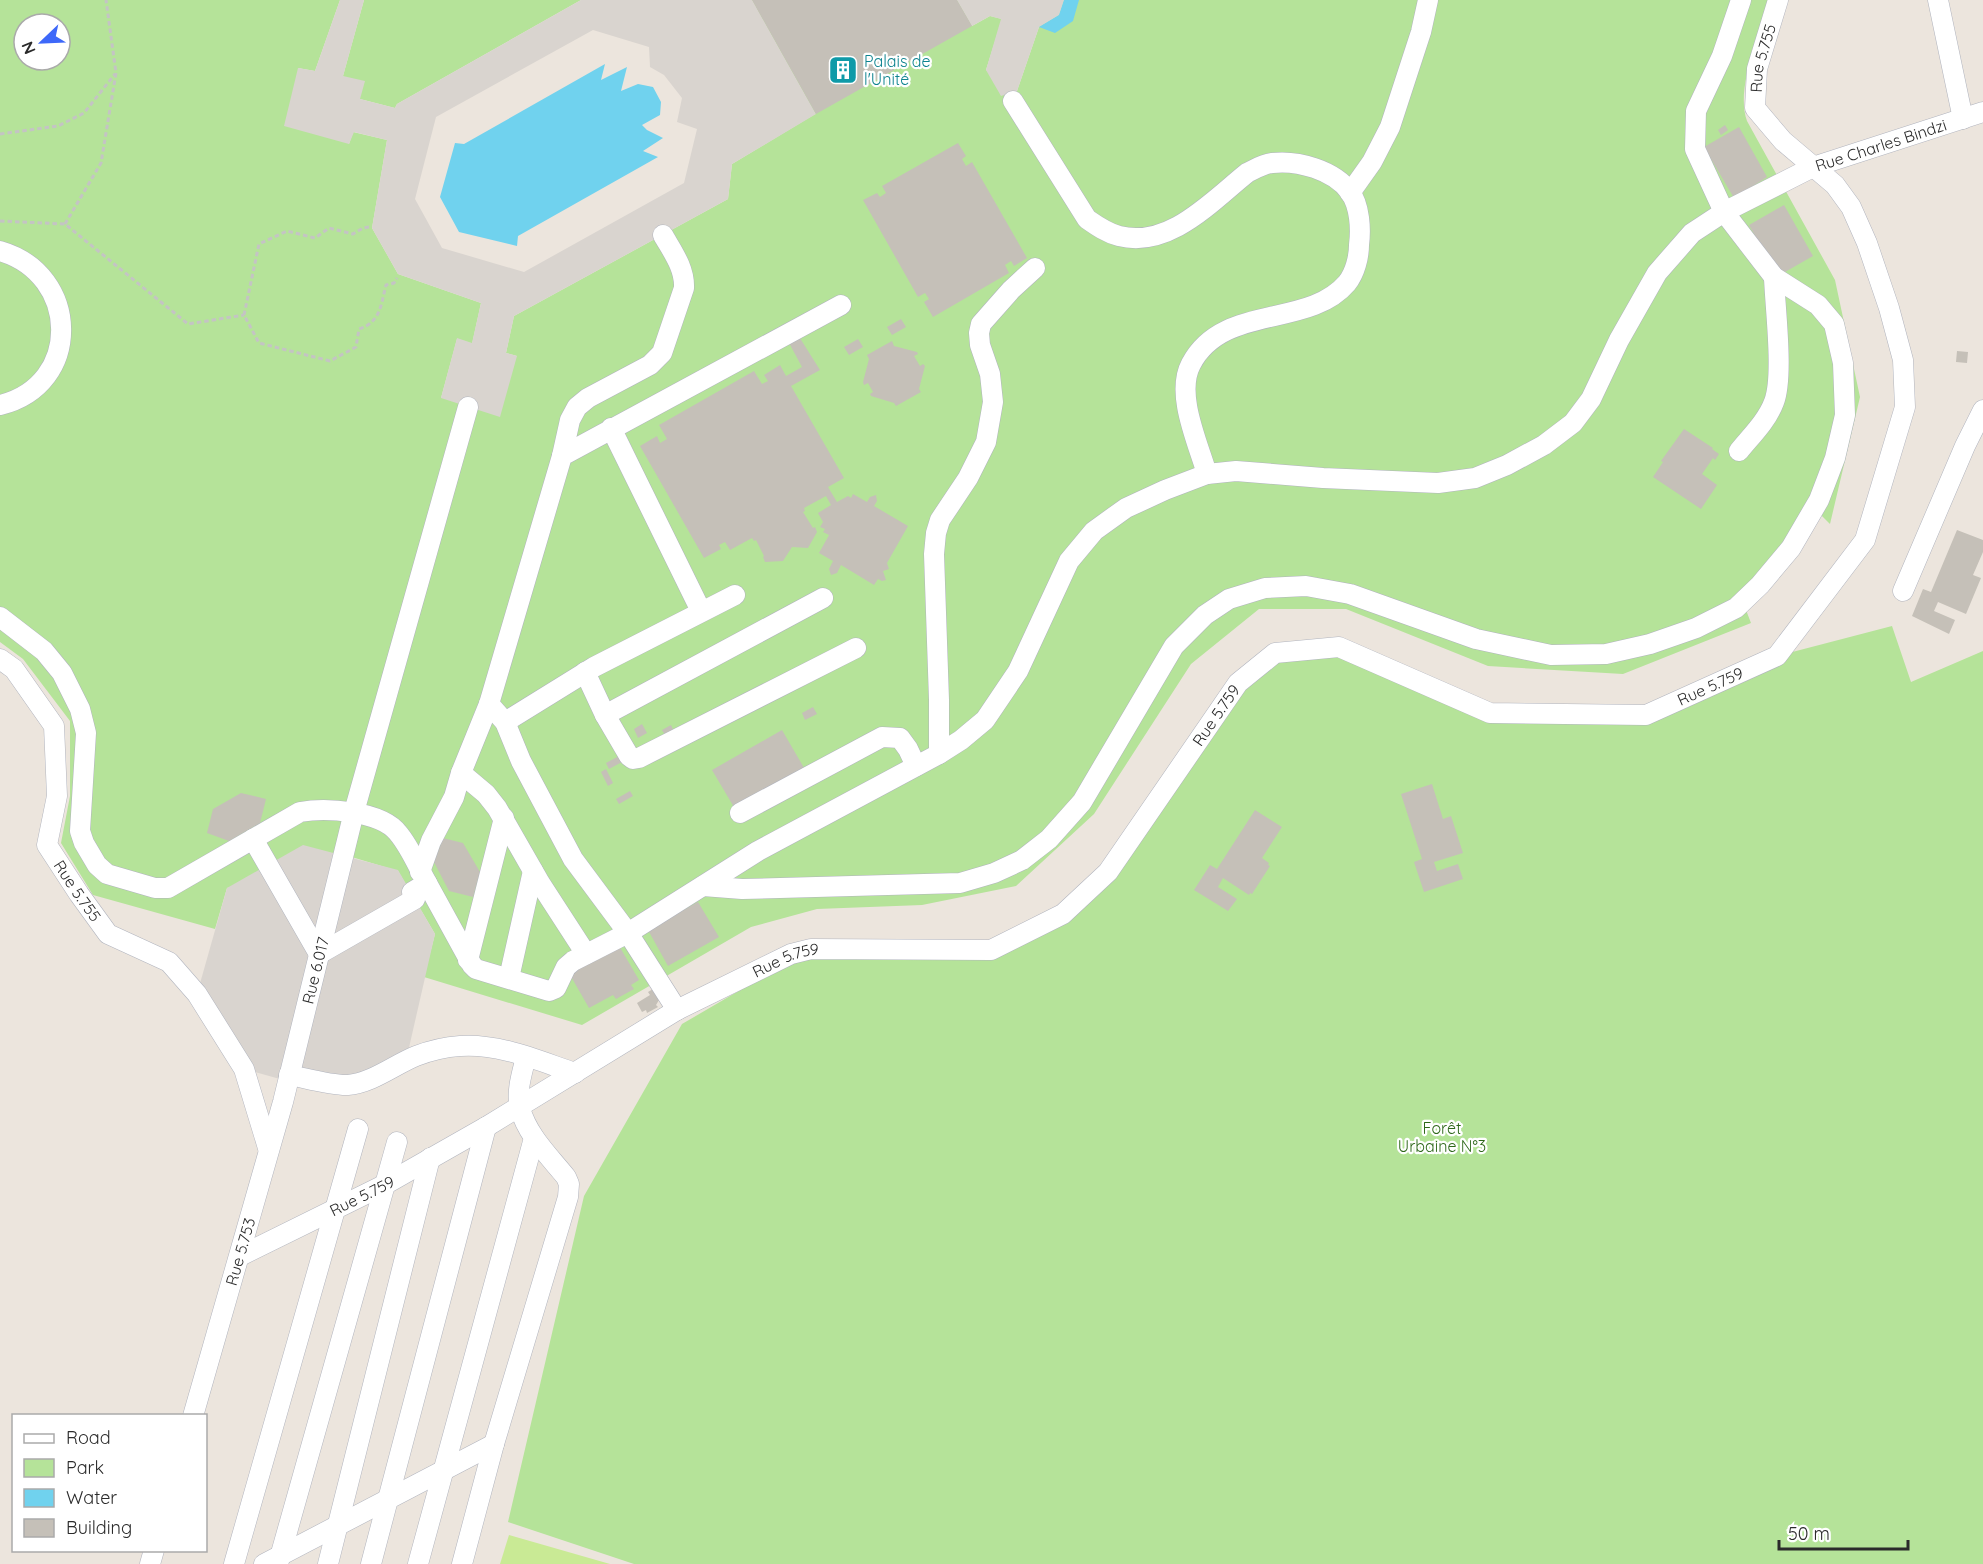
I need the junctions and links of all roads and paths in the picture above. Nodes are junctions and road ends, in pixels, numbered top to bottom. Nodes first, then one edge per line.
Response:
1 (106, 0) edge
2 (1428, 0) edge
3 (1741, 0) edge
4 (1778, 0) edge
5 (1938, 0) edge
6 (116, 73) junction
7 (1013, 101) dead end
8 (1983, 112) edge
9 (1963, 119) junction
10 (0, 134) edge
11 (1813, 167) junction
12 (1350, 193) junction
13 (1724, 212) junction
14 (0, 221) edge
15 (65, 224) junction
16 (369, 227) dead end
17 (663, 235) dead end
18 (0, 251) edge
19 (1035, 268) dead end
20 (1774, 277) junction
21 (397, 278) dead end
22 (841, 305) dead end
23 (244, 315) junction
24 (0, 405) edge
25 (468, 407) dead end
26 (1983, 410) edge
27 (611, 428) junction
28 (1739, 451) dead end
29 (562, 456) junction
30 (1207, 474) junction
31 (1903, 591) dead end
32 (735, 595) dead end
33 (823, 598) dead end
34 (701, 611) junction
35 (0, 617) edge
36 (856, 648) dead end
37 (5, 664) edge
38 (585, 672) junction
39 (489, 704) junction
40 (605, 714) junction
41 (505, 722) junction
42 (939, 754) junction
43 (916, 766) junction
44 (461, 773) junction
45 (354, 812) junction
46 (740, 813) dead end
47 (504, 818) junction
48 (253, 839) junction
49 (532, 871) junction
50 (418, 886) junction
51 (703, 886) junction
52 (628, 933) junction
53 (320, 954) junction
54 (586, 954) junction
55 (468, 960) junction
56 (509, 978) junction
57 (677, 1010) junction
58 (526, 1057) junction
59 (575, 1073) junction
60 (288, 1081) junction
61 (520, 1107) junction
62 (486, 1127) junction
63 (358, 1129) dead end
64 (534, 1138) junction
65 (398, 1142) dead end
66 (268, 1148) junction
67 (430, 1158) junction
68 (384, 1185) junction
69 (335, 1209) junction
70 (240, 1256) junction
71 (194, 1414) edge
72 (494, 1444) junction
73 (443, 1471) junction
74 (390, 1498) junction
75 (340, 1524) junction
76 (274, 1561) edge
77 (234, 1564) edge
78 (328, 1564) edge
79 (371, 1564) edge
80 (418, 1564) edge
81 (462, 1564) edge

1 - 6 path
2 - 12 street
3 - 13 street
4 - 11 street, Rue 5.755
5 - 9 street
6 - 10 path
6 - 15 path
7 - 12 street
8 - 9 street, Rue Charles Bindzi
9 - 11 street, Rue Charles Bindzi
11 - 13 street, Rue Charles Bindzi
11 - 57 street, Rue 5.759
12 - 30 street
13 - 20 street
13 - 30 street, Rue Charles Bindzi
14 - 15 path
15 - 23 path
16 - 23 path
17 - 29 street
18 - 24 street
19 - 42 street
20 - 28 street
20 - 51 street
21 - 23 path
22 - 27 street
25 - 45 street, Rue 6.017
26 - 31 street
27 - 29 street
27 - 34 street
29 - 39 street
30 - 42 street, Rue Charles Bindzi
32 - 34 street
33 - 40 street
34 - 38 street
35 - 48 street
36 - 40 street
37 - 66 street, Rue 5.755
38 - 40 street
38 - 41 street
39 - 41 street
39 - 44 street
41 - 52 street
42 - 43 street, Rue Charles Bindzi
43 - 46 street
43 - 51 street, Rue Charles Bindzi
44 - 47 street
44 - 50 street
45 - 48 street
45 - 50 street
45 - 53 street, Rue 6.017
47 - 49 street
47 - 55 street
48 - 53 street
49 - 54 street
49 - 56 street
50 - 53 street
50 - 55 street
51 - 52 street, Rue Charles Bindzi
52 - 54 street, Rue Charles Bindzi
52 - 57 street
53 - 60 street, Rue 6.017
54 - 56 street, Rue Charles Bindzi
55 - 56 street
57 - 59 street, Rue 5.759
58 - 59 street
58 - 60 street
58 - 61 street
59 - 61 street, Rue 5.759
60 - 66 street, Rue 5.753
61 - 62 street, Rue 5.759
61 - 64 street
62 - 67 street, Rue 5.759
62 - 74 street
63 - 69 street
64 - 72 street
64 - 73 street
65 - 68 street
66 - 70 street, Rue 5.753
67 - 68 street, Rue 5.759
67 - 75 street
68 - 69 street, Rue 5.759
68 - 76 street
69 - 70 street, Rue 5.759
69 - 77 street
70 - 71 street, Rue 5.753
72 - 73 street
72 - 81 street
73 - 74 street
73 - 80 street
74 - 75 street
74 - 79 street
75 - 76 street
75 - 78 street

